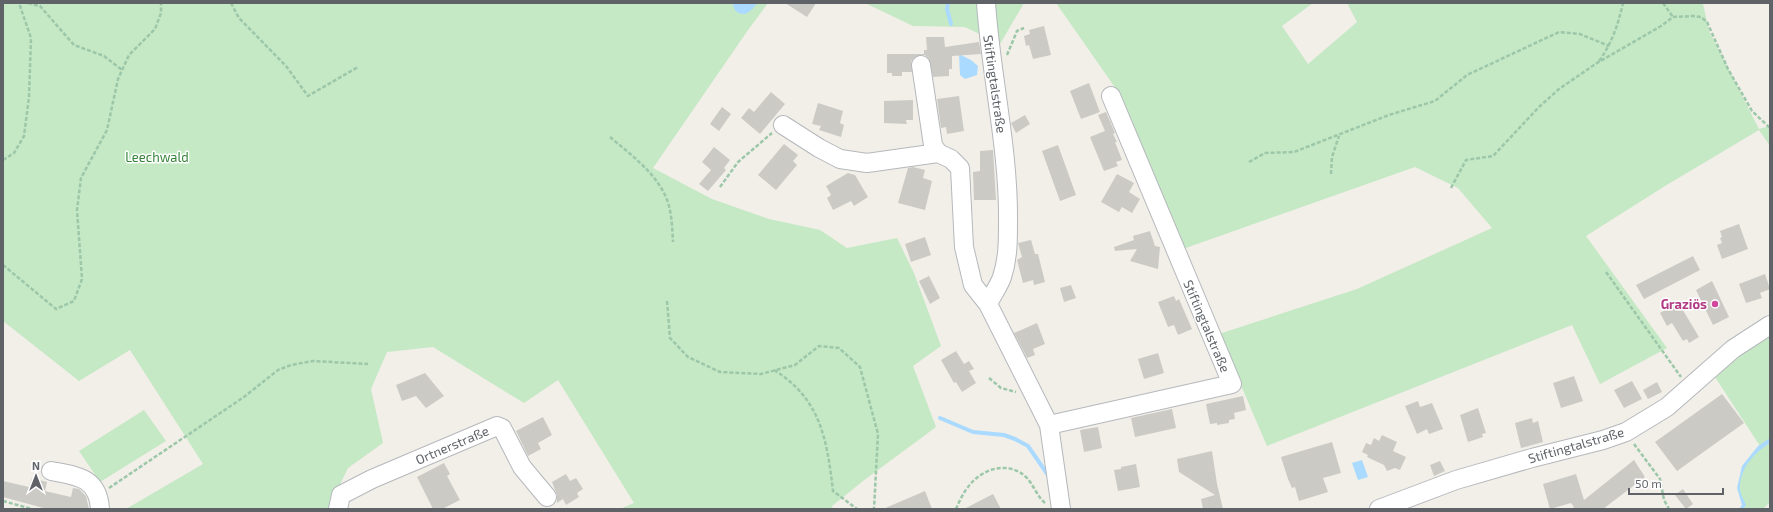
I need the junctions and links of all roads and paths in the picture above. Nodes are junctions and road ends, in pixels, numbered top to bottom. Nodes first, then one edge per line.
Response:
1 (19, 3) edge
2 (28, 3) edge
3 (230, 3) edge
4 (986, 3) edge
5 (1623, 3) edge
6 (1664, 3) edge
7 (162, 4) edge
8 (1673, 17) junction
9 (1609, 46) junction
10 (1598, 63) junction
11 (921, 65) dead end
12 (358, 67) dead end
13 (122, 70) junction
14 (1110, 96) dead end
15 (919, 108) dead end
16 (1769, 124) edge
17 (783, 125) joint
18 (1770, 128) edge
19 (942, 130) dead end
20 (1339, 136) junction
21 (610, 137) dead end
22 (936, 154) junction
23 (3, 160) edge
24 (1249, 162) dead end
25 (1331, 174) dead end
26 (720, 187) dead end
27 (1451, 188) dead end
28 (673, 242) dead end
29 (3, 265) edge
30 (1606, 272) dead end
31 (667, 301) dead end
32 (988, 304) junction
33 (1770, 326) edge
34 (368, 364) dead end
35 (774, 370) junction
36 (989, 378) dead end
37 (1689, 388) junction
38 (1034, 397) junction
39 (1049, 425) junction
40 (1626, 432) junction
41 (51, 471) dead end
42 (547, 497) dead end
43 (3, 501) edge
44 (99, 505) edge
45 (1054, 507) edge
46 (32, 509) edge
47 (338, 509) edge
48 (856, 509) edge
49 (874, 509) edge
50 (956, 509) edge
51 (1379, 509) edge
52 (1669, 509) edge

1 - 23 path
2 - 13 path
3 - 12 path
4 - 32 street, Stiftingtalstraße
5 - 9 path
6 - 8 path
7 - 13 path
8 - 10 path
8 - 16 path
9 - 10 path
9 - 20 path
10 - 27 path
11 - 22 street
13 - 29 path
14 - 39 street, Stiftingtalstraße
15 - 22 street
16 - 18 path
17 - 22 street
17 - 26 path
19 - 22 street
20 - 24 path
20 - 25 path
21 - 28 path
22 - 32 street
30 - 37 path
31 - 35 path
32 - 38 street
33 - 37 street, Stiftingtalstraße
34 - 44 path
35 - 48 path
35 - 49 path
36 - 38 path
37 - 40 street, Stiftingtalstraße
38 - 39 street
39 - 45 street
40 - 51 street, Stiftingtalstraße
40 - 52 path
41 - 44 street
42 - 47 street, Ortnerstraße
43 - 46 path
45 - 50 path

